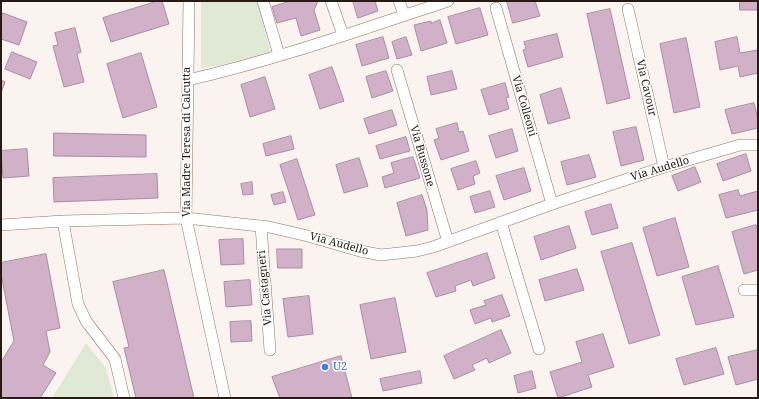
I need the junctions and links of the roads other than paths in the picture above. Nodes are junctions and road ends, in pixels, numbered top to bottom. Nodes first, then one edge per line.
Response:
1 (189, 1) edge
2 (263, 1) edge
3 (331, 1) edge
4 (400, 1) edge
5 (448, 1) edge
6 (496, 8) dead end
7 (628, 9) dead end
8 (404, 15) junction
9 (343, 35) junction
10 (279, 55) junction
11 (397, 70) dead end
12 (188, 80) junction
13 (758, 145) edge
14 (664, 167) junction
15 (552, 204) junction
16 (186, 218) junction
17 (63, 221) junction
18 (501, 222) junction
19 (1, 225) edge
20 (260, 226) junction
21 (448, 242) junction
22 (744, 290) dead end
23 (758, 290) edge
24 (539, 349) dead end
25 (270, 350) dead end
26 (124, 398) edge
27 (225, 398) edge

1 - 12 street, Via Madre Teresa di Calcutta
2 - 10 street
3 - 9 street
4 - 8 street
5 - 8 street
6 - 15 street, Via Colleoni
7 - 14 street, Via Cavour
8 - 9 street
9 - 10 street
10 - 12 street
11 - 21 street, Via Bussone
12 - 16 street, Via Madre Teresa di Calcutta
13 - 14 street, Via Audello
14 - 15 street, Via Audello
15 - 18 street, Via Audello
16 - 17 street, Via Audello
16 - 20 street, Via Audello
16 - 27 street, Via Madre Teresa di Calcutta
17 - 19 street, Via Audello
17 - 26 street
18 - 21 street, Via Audello
18 - 24 street
20 - 21 street, Via Audello
20 - 25 street, Via Castagneri
22 - 23 street

